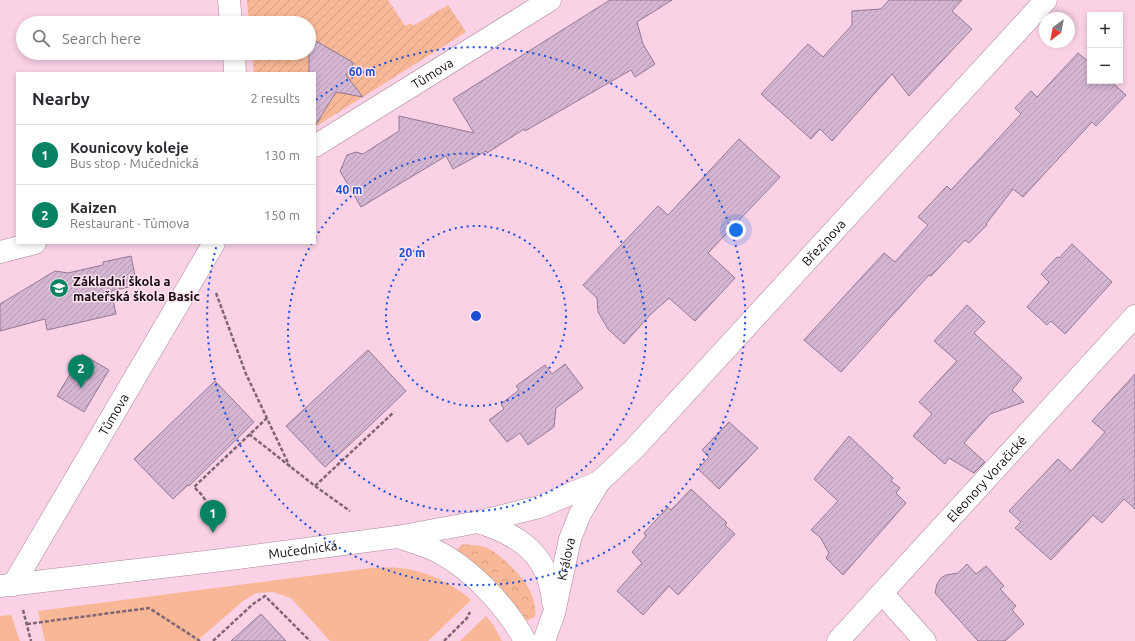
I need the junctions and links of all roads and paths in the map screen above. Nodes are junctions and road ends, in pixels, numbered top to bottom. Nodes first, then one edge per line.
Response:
1 (229, 0) edge
2 (550, 0) edge
3 (1046, 0) edge
4 (230, 16) edge
5 (234, 60) edge
6 (235, 72) edge
7 (316, 145) edge
8 (31, 244) edge
9 (213, 244) edge
10 (0, 252) edge
11 (214, 289) dead end
12 (1135, 316) edge
13 (394, 412) dead end
14 (266, 418) junction
15 (249, 434) junction
16 (290, 466) junction
17 (599, 482) junction
18 (315, 486) junction
19 (350, 511) dead end
20 (478, 522) junction
21 (215, 528) dead end
22 (397, 537) junction
23 (10, 585) edge
24 (486, 590) junction
25 (882, 593) junction
26 (28, 609) dead end
27 (23, 610) junction
28 (16, 611) dead end
29 (554, 613) junction
30 (27, 624) junction
31 (31, 641) edge
32 (200, 641) edge
33 (213, 641) edge
34 (310, 641) edge
35 (444, 641) edge
36 (525, 641) edge
37 (544, 641) edge
38 (838, 641) edge
39 (926, 641) edge

1 - 4 street
2 - 7 street, Tůmova
3 - 17 street, Březinova
5 - 6 street
8 - 10 street
9 - 23 street, Tůmova
11 - 14 path
12 - 25 street, Eleonory Voračické
13 - 18 path
14 - 15 path
14 - 16 path
15 - 16 path
15 - 21 path
16 - 18 path
17 - 20 street, Mučednická
17 - 29 street, Králova
18 - 19 path
20 - 22 street, Mučednická
20 - 29 street
22 - 23 street, Mučednická
22 - 24 street
23 - 27 path
24 - 35 path
24 - 36 street
25 - 38 street, Eleonory Voračické
25 - 39 street
26 - 27 path
27 - 28 path
27 - 30 path
29 - 37 street, Králova
30 - 31 path
30 - 32 path
33 - 34 path

